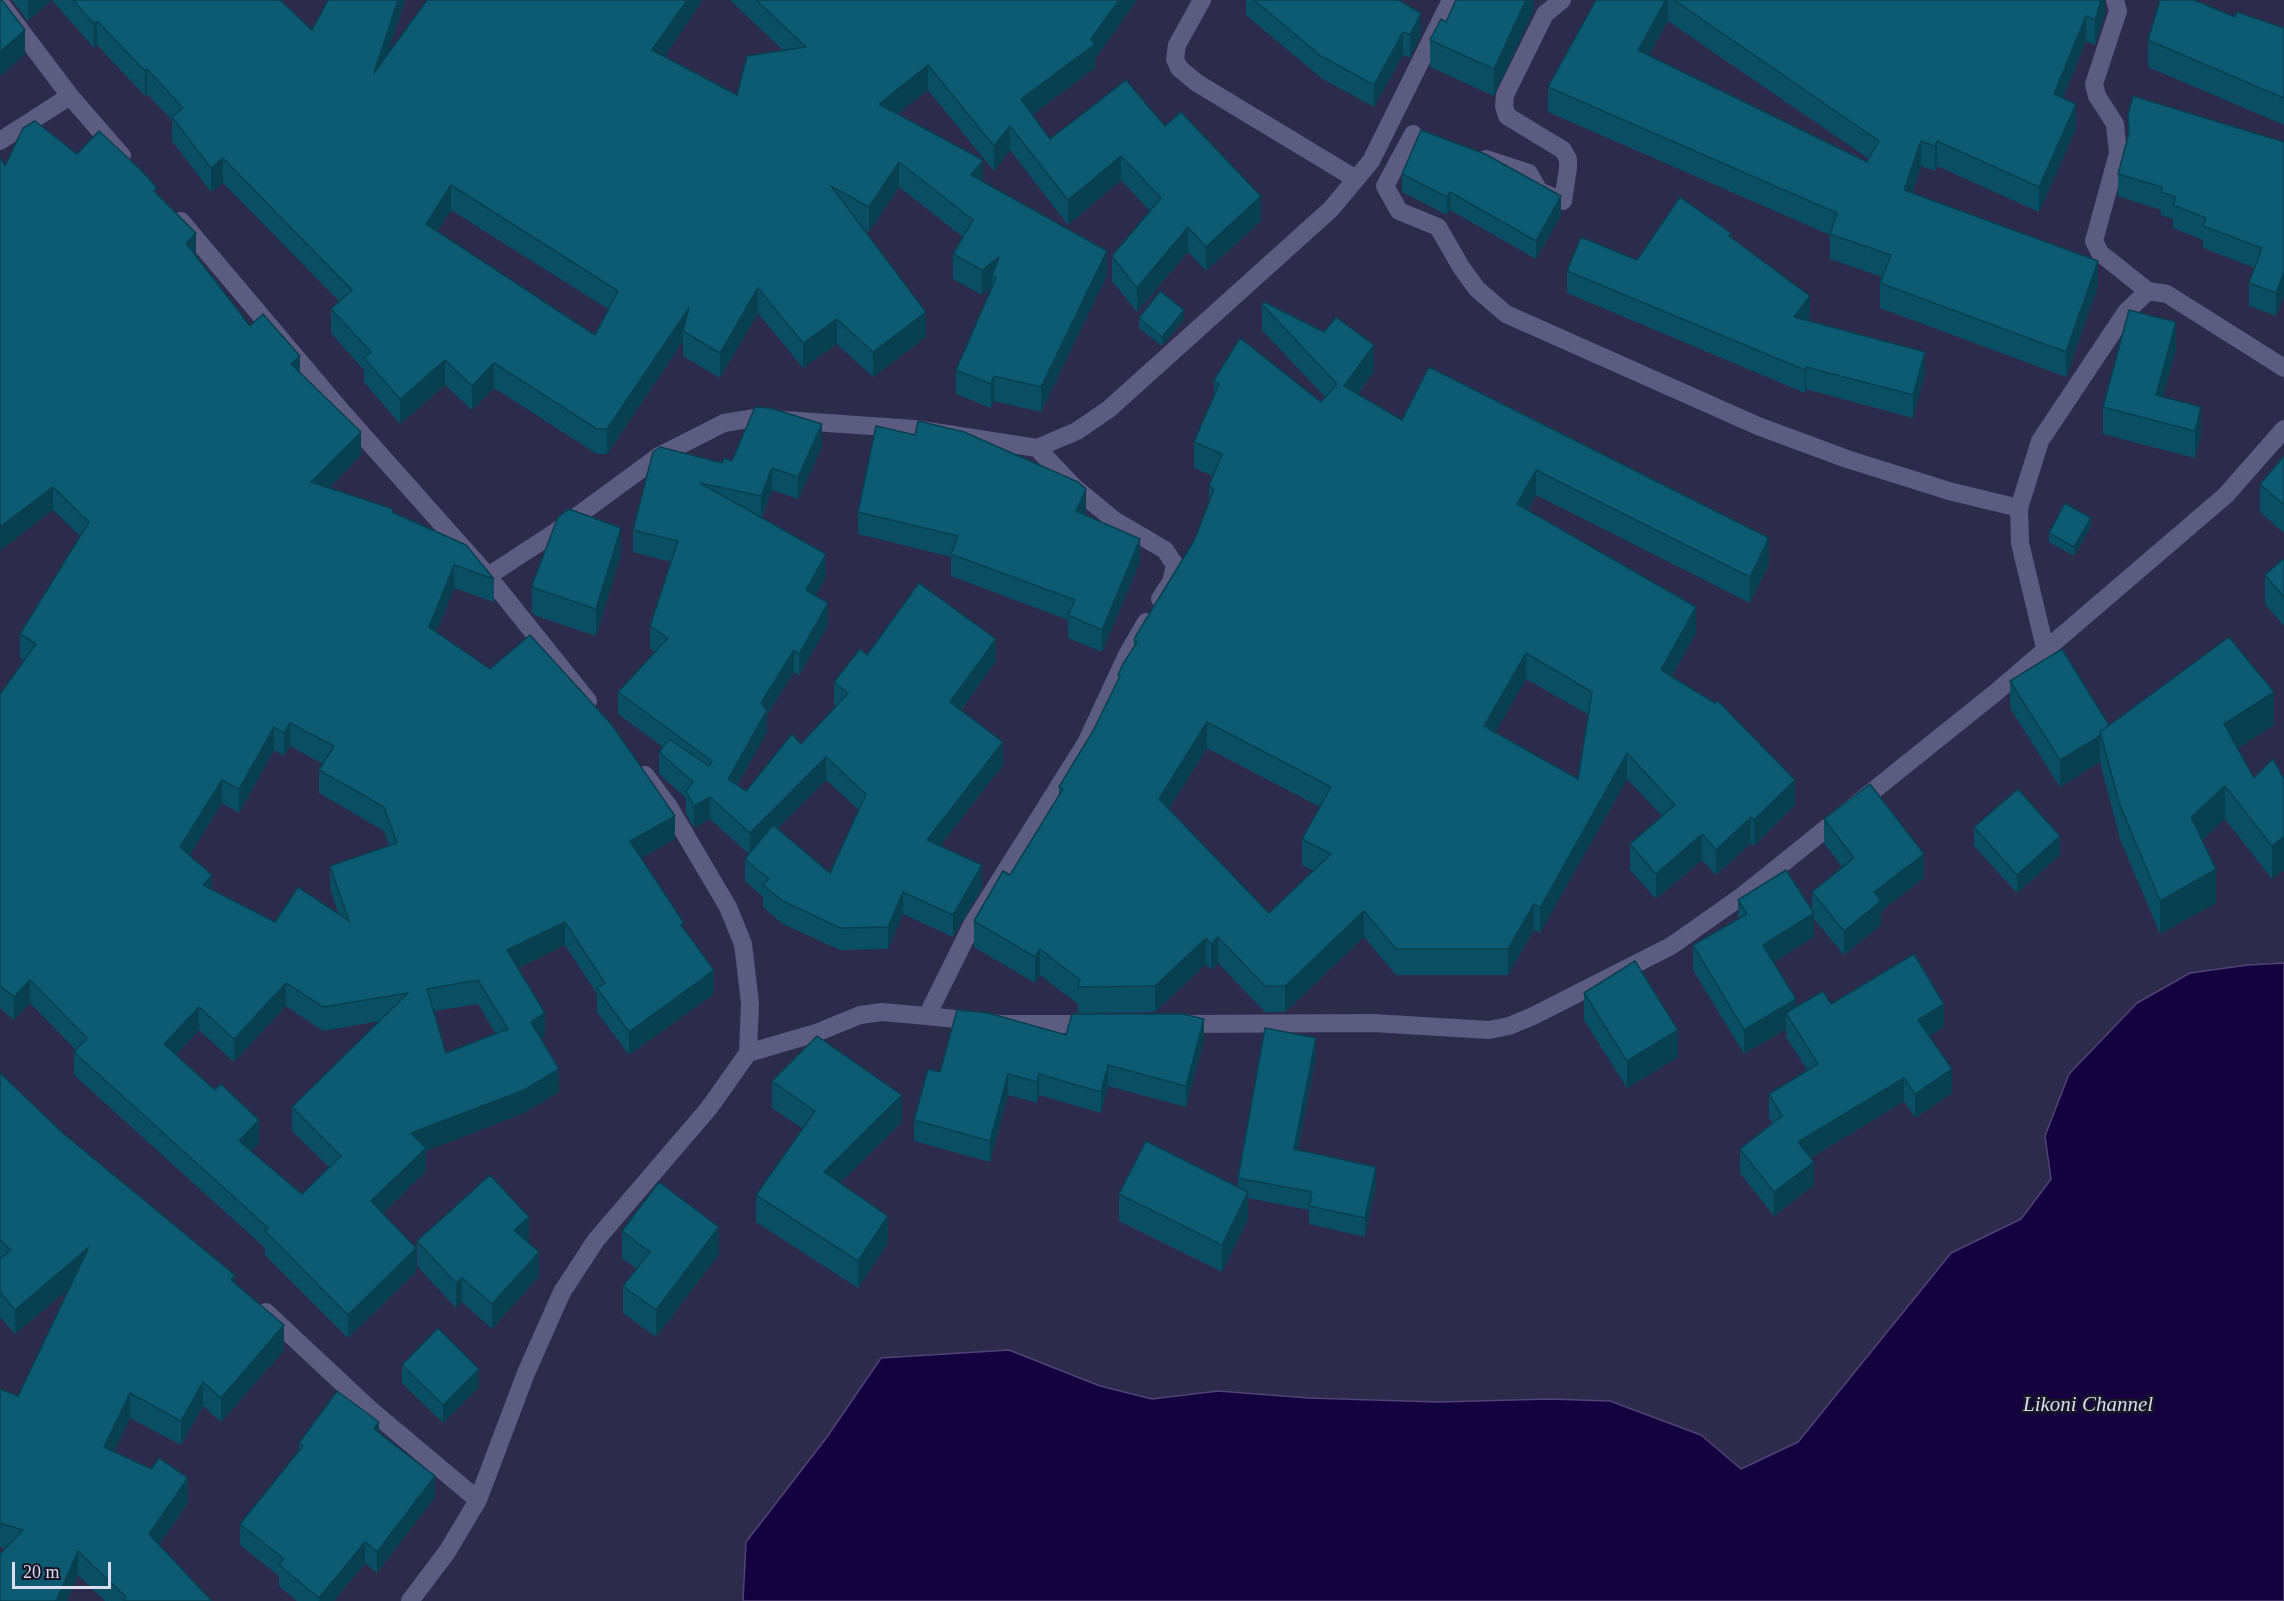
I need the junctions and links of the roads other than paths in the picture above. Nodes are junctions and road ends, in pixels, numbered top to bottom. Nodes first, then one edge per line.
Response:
1 (1202, 0) edge
2 (1451, 0) edge
3 (1562, 0) edge
4 (2115, 0) edge
5 (0, 3) edge
6 (70, 96) junction
7 (1413, 134) junction
8 (1381, 140) junction
9 (0, 141) edge
10 (1434, 141) edge
11 (1466, 152) edge
12 (131, 165) edge
13 (1356, 179) junction
14 (170, 209) edge
15 (2148, 291) junction
16 (2284, 368) edge
17 (2284, 429) edge
18 (1036, 448) junction
19 (2019, 508) junction
20 (488, 576) junction
21 (2045, 648) junction
22 (599, 714) edge
23 (635, 760) edge
24 (927, 1016) junction
25 (1117, 1024) edge
26 (1165, 1024) edge
27 (748, 1053) junction
28 (255, 1302) edge
29 (478, 1500) junction
30 (410, 1601) edge

1 - 13 street
2 - 8 street
3 - 11 street
4 - 15 street
5 - 6 street
6 - 9 street
6 - 12 street
7 - 8 street
7 - 10 street
7 - 19 street
8 - 13 street
13 - 18 street
14 - 20 street
15 - 16 street
15 - 19 street
17 - 21 street
18 - 20 street
18 - 24 street
19 - 21 street
20 - 22 street
21 - 26 street
23 - 27 street
24 - 25 street
24 - 27 street
27 - 29 street
28 - 29 street
29 - 30 street

